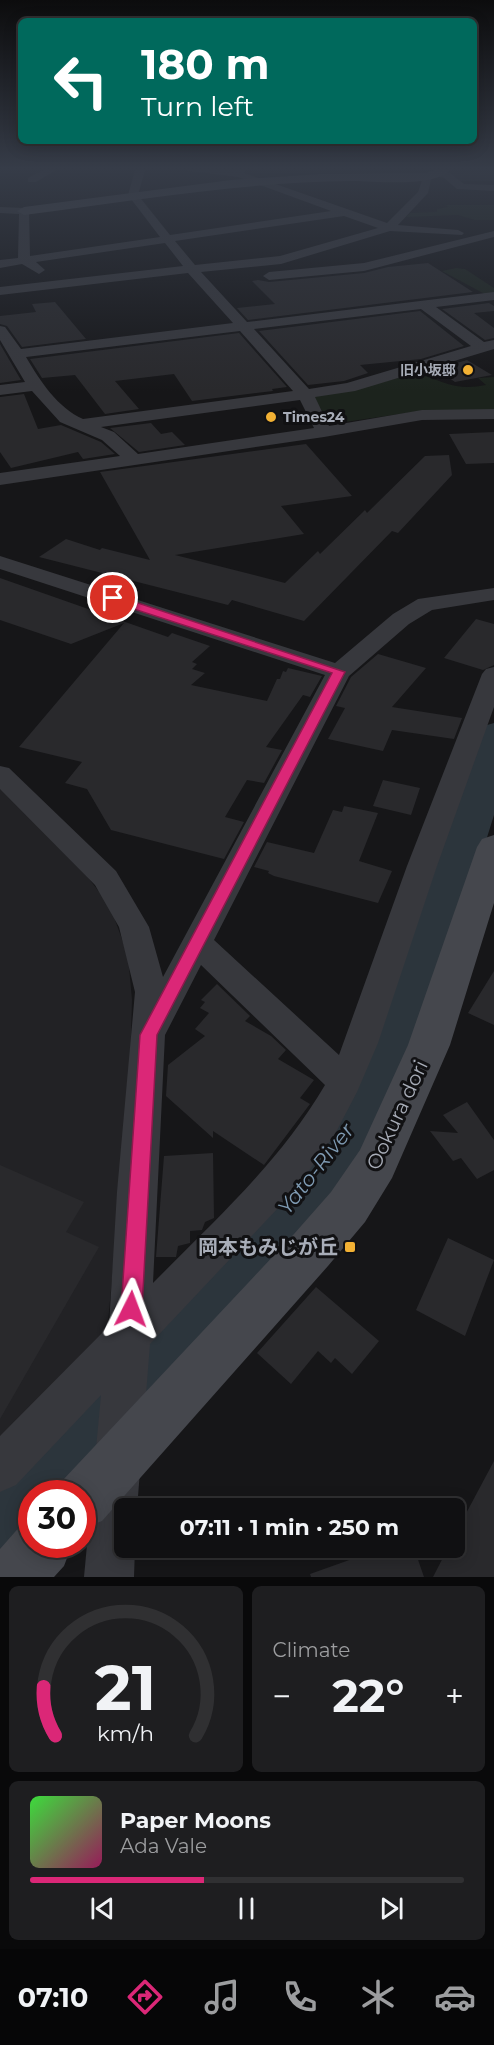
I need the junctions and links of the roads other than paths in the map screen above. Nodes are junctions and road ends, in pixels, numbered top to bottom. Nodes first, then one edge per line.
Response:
1 (24, 244) edge
2 (137, 244) edge
3 (172, 244) edge
4 (336, 244) edge
5 (453, 244) edge
6 (24, 260) junction
7 (0, 264) edge
8 (192, 270) junction
9 (261, 277) dead end
10 (57, 283) junction
11 (208, 283) junction
12 (183, 287) dead end
13 (0, 291) edge
14 (493, 294) edge
15 (423, 304) junction
16 (242, 326) junction
17 (0, 330) edge
18 (488, 345) edge
19 (10, 352) edge
20 (36, 386) junction
21 (0, 390) edge
22 (304, 394) junction
23 (494, 414) edge
24 (79, 425) junction
25 (324, 432) junction
26 (135, 460) junction
27 (0, 479) edge
28 (0, 562) edge
29 (494, 594) edge
30 (339, 672) junction
31 (494, 674) edge
32 (0, 774) edge
33 (494, 847) edge
34 (197, 942) junction
35 (148, 1035) junction
36 (345, 1082) junction
37 (129, 1344) junction
38 (116, 1464) junction
39 (0, 1469) edge
40 (96, 1486) edge
41 (32, 1558) edge
42 (15, 1577) edge
43 (109, 1577) edge

1 - 6 street
2 - 6 street
3 - 8 street
4 - 8 street
5 - 9 street
6 - 7 street
6 - 10 street
8 - 10 street
8 - 11 street
10 - 13 street
11 - 12 street
11 - 16 street
14 - 15 street
15 - 16 street
15 - 18 street
16 - 19 street
16 - 22 street
17 - 19 street
18 - 22 street
19 - 20 street
20 - 21 street
20 - 24 street
22 - 24 street
22 - 25 street
23 - 25 street
24 - 26 street
25 - 26 street
26 - 27 street
28 - 30 street
29 - 30 street
30 - 34 street
31 - 36 street
32 - 35 street
33 - 38 street, Ookura dori
34 - 35 street
34 - 36 street
35 - 37 street
36 - 37 street
37 - 38 street
37 - 39 street
38 - 40 street, Ookura dori
38 - 43 street
41 - 42 street

